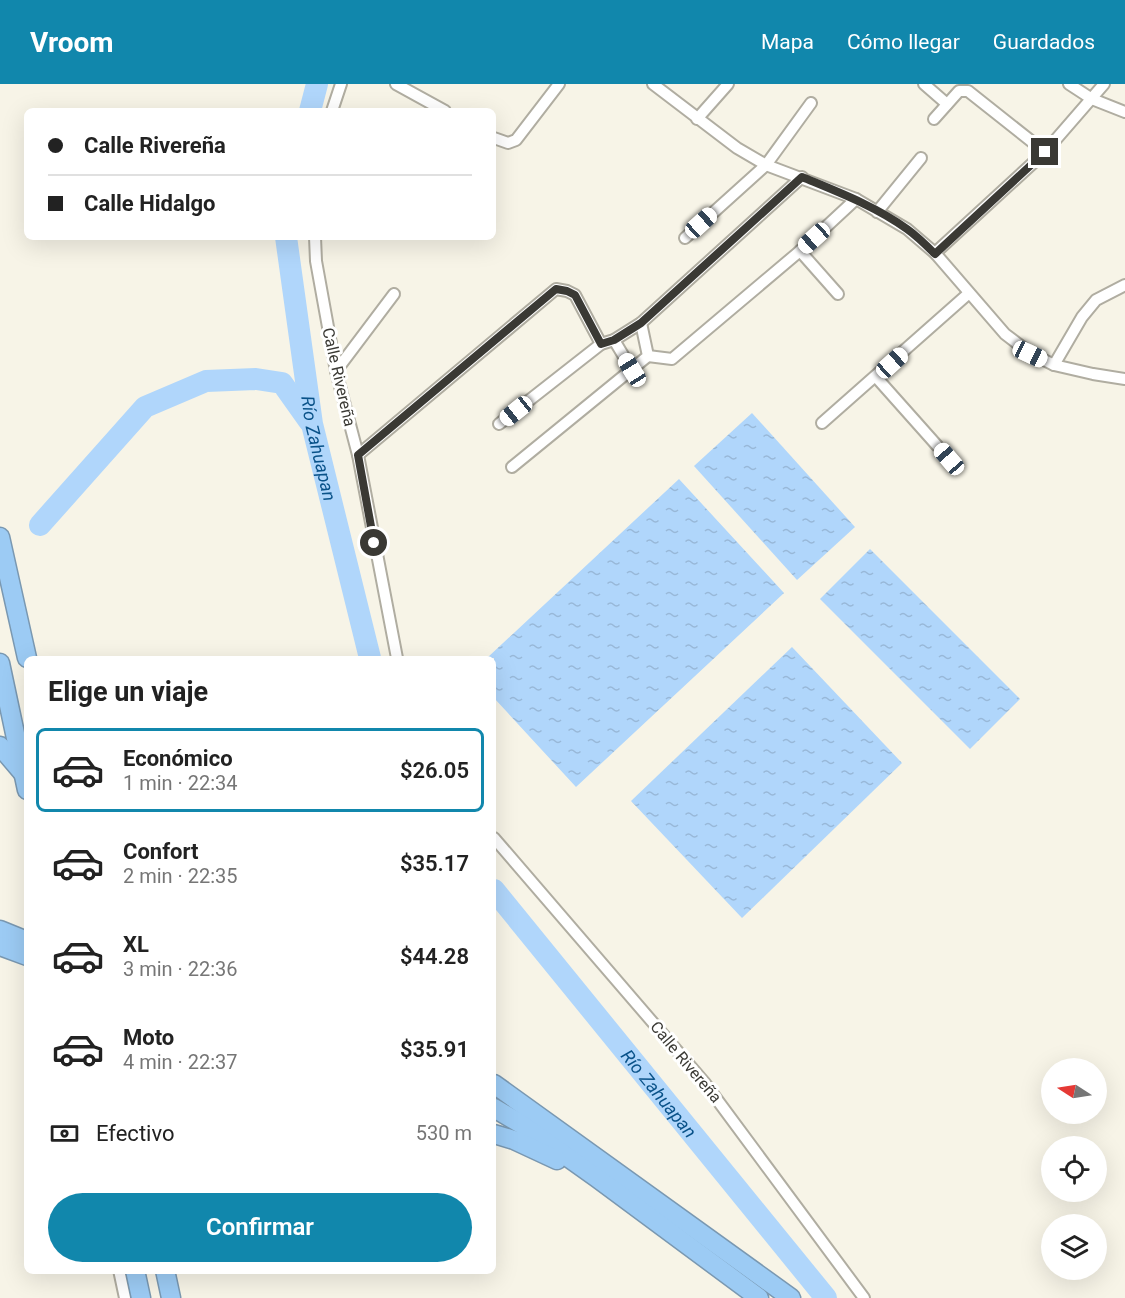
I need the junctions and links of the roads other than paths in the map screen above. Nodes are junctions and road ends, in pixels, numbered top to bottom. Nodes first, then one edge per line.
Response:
1 (341, 84) edge
2 (396, 84) edge
3 (559, 84) edge
4 (653, 84) edge
5 (728, 84) edge
6 (924, 84) edge
7 (1069, 84) edge
8 (1104, 84) edge
9 (1092, 99) junction
10 (812, 103) dead end
11 (947, 104) junction
12 (333, 108) edge
13 (440, 108) edge
14 (1125, 112) edge
15 (697, 119) junction
16 (934, 119) dead end
17 (496, 139) edge
18 (1045, 152) junction
19 (921, 158) dead end
20 (766, 165) junction
21 (802, 177) junction
22 (856, 200) junction
23 (877, 212) junction
24 (685, 238) dead end
25 (315, 240) edge
26 (800, 251) junction
27 (935, 254) junction
28 (1125, 285) edge
29 (394, 294) dead end
30 (838, 294) dead end
31 (968, 294) junction
32 (641, 323) junction
33 (614, 340) junction
34 (601, 344) junction
35 (648, 356) junction
36 (1054, 364) junction
37 (632, 370) junction
38 (336, 371) junction
39 (876, 377) junction
40 (1125, 379) edge
41 (822, 423) dead end
42 (499, 424) dead end
43 (358, 455) junction
44 (949, 459) dead end
45 (512, 467) dead end
46 (0, 537) edge
47 (27, 656) edge
48 (396, 656) edge
49 (0, 663) edge
50 (0, 746) edge
51 (24, 777) edge
52 (24, 781) edge
53 (496, 840) edge
54 (0, 930) edge
55 (24, 940) edge
56 (0, 946) edge
57 (24, 955) edge
58 (496, 1086) edge
59 (496, 1092) edge
60 (517, 1102) junction
61 (496, 1109) edge
62 (496, 1135) edge
63 (597, 1178) junction
64 (120, 1274) edge
65 (136, 1274) edge
66 (166, 1274) edge
67 (758, 1297) edge
68 (125, 1298) edge
69 (141, 1298) edge
70 (171, 1298) edge
71 (791, 1298) edge
72 (864, 1298) edge

1 - 12 street
2 - 13 street
3 - 17 street
4 - 15 street
5 - 15 street
6 - 11 street
7 - 9 street
8 - 9 street
9 - 14 street
9 - 18 street
10 - 20 street
11 - 16 street
11 - 18 street
15 - 20 street
18 - 27 street
19 - 23 street
20 - 21 street
20 - 24 street
21 - 22 street
21 - 32 street
22 - 23 street
22 - 26 street
23 - 27 street
25 - 38 street, Calle Rivereña
26 - 30 street
26 - 35 street
27 - 31 street
28 - 36 street
29 - 38 street
31 - 36 street
31 - 39 street
32 - 33 street
32 - 35 street
33 - 34 street
33 - 37 street
34 - 42 street
34 - 43 street
35 - 37 street
36 - 40 street
37 - 45 street
38 - 43 street, Calle Rivereña
39 - 41 street
39 - 44 street
43 - 48 street, Calle Rivereña
46 - 47 highway
49 - 51 highway
50 - 52 highway
53 - 72 street, Calle Rivereña
54 - 55 highway
56 - 57 highway
58 - 60 highway
59 - 60 highway
60 - 71 highway
61 - 63 highway
62 - 63 highway
63 - 67 highway
64 - 68 street
65 - 69 highway
66 - 70 highway

